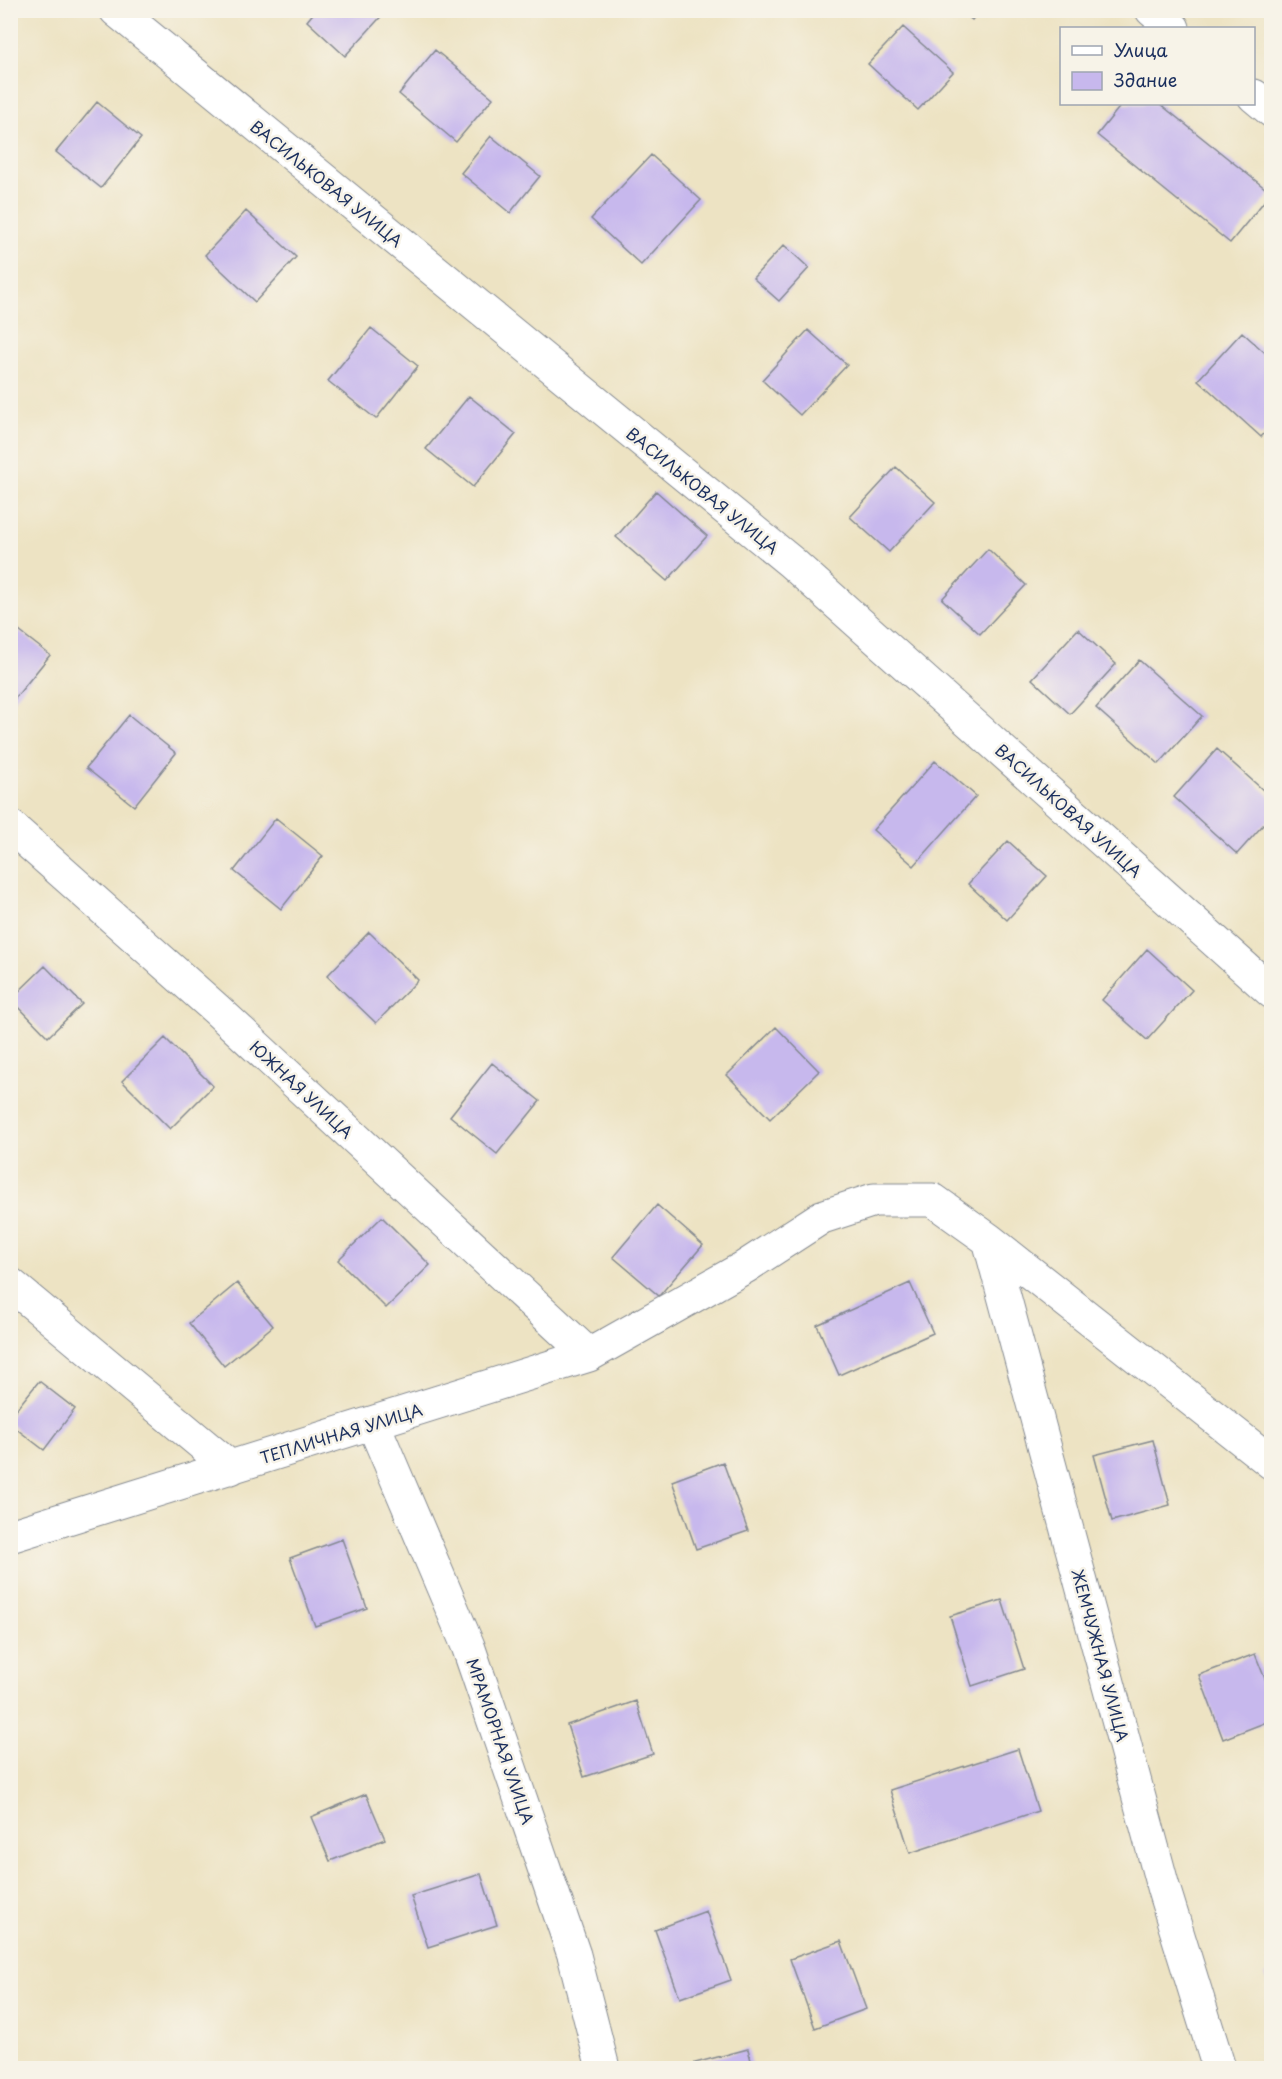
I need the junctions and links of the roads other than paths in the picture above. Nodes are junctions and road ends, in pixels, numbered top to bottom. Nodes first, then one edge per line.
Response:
1 (116, 10) edge
2 (1152, 10) edge
3 (1172, 27) edge
4 (1255, 97) edge
5 (1272, 111) edge
6 (10, 826) edge
7 (1272, 992) edge
8 (989, 1240) junction
9 (10, 1284) edge
10 (589, 1355) junction
11 (373, 1423) junction
12 (1272, 1463) edge
13 (231, 1468) junction
14 (10, 1536) edge
15 (603, 2068) edge
16 (1219, 2068) edge

1 - 7 street, ВАСИЛЬКОВАЯ УЛИЦА
2 - 3 street
4 - 5 street
6 - 10 street, ЮЖНАЯ УЛИЦА
8 - 10 street, ТЕПЛИЧНАЯ УЛИЦА
8 - 12 street, ТЕПЛИЧНАЯ УЛИЦА
8 - 16 street, ЖЕМЧУЖНАЯ УЛИЦА
9 - 13 street
10 - 11 street, ТЕПЛИЧНАЯ УЛИЦА
11 - 13 street, ТЕПЛИЧНАЯ УЛИЦА
11 - 15 street, МРАМОРНАЯ УЛИЦА
13 - 14 street, ТЕПЛИЧНАЯ УЛИЦА

